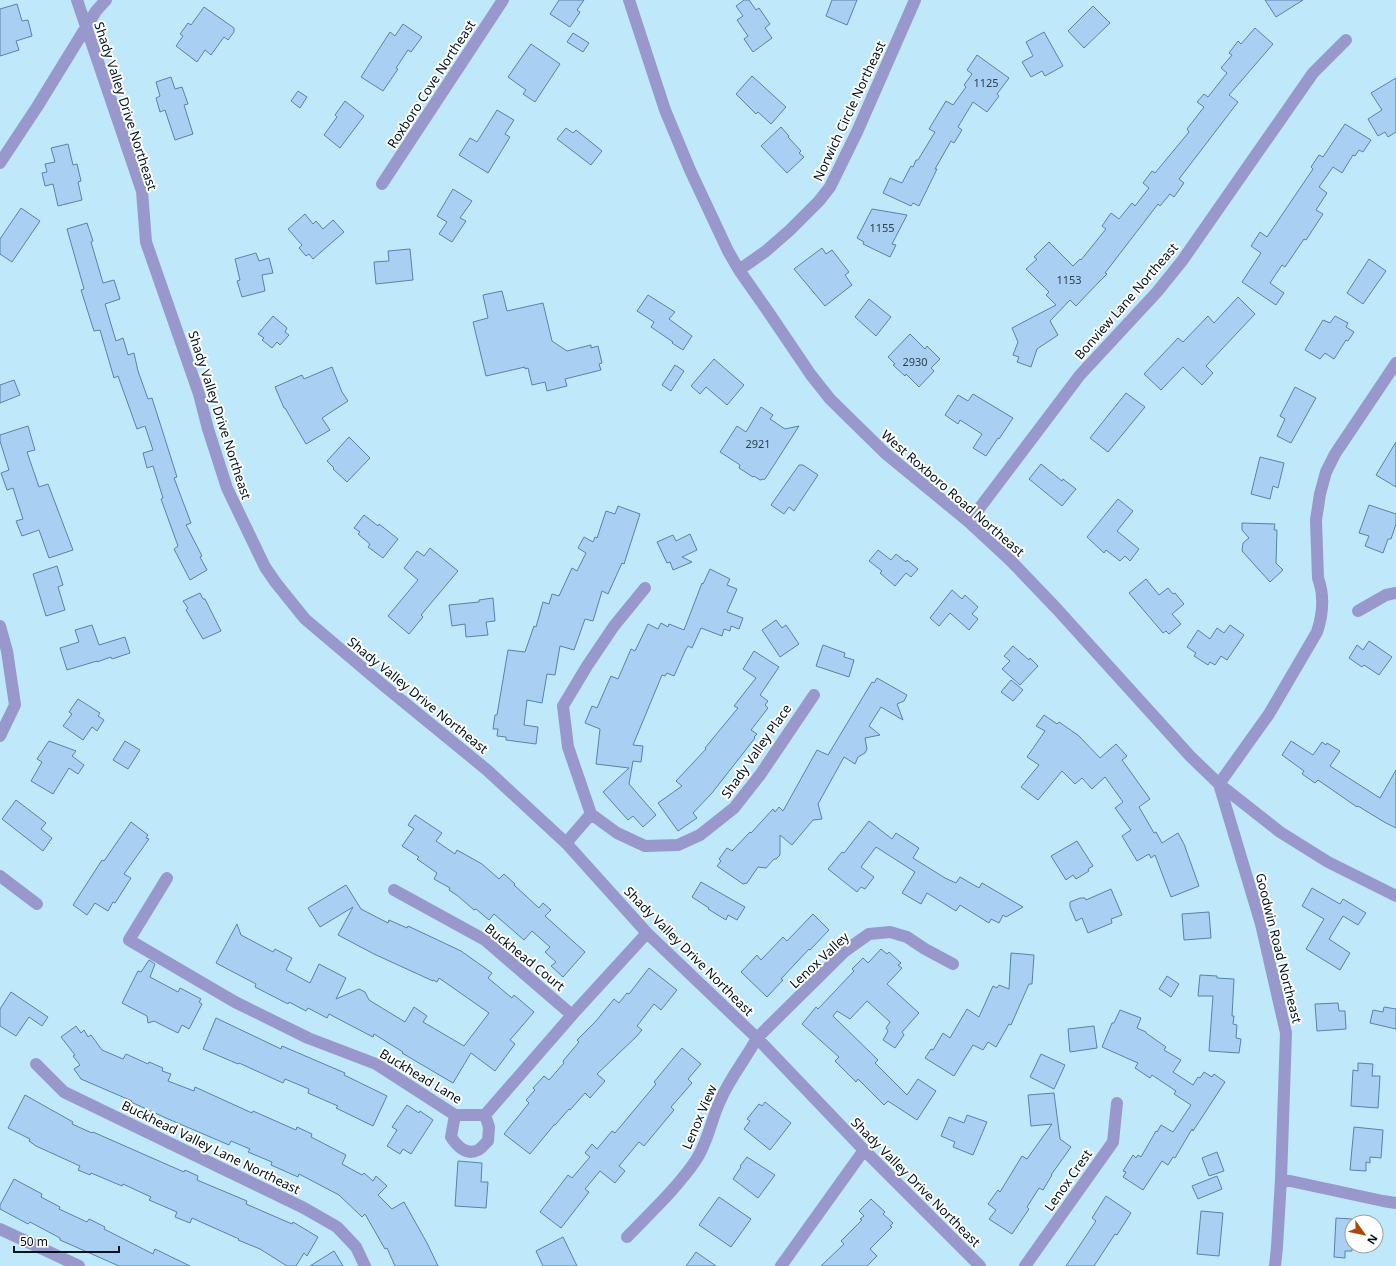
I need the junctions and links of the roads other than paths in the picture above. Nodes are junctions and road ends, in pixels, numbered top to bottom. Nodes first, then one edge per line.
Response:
1 (77, 0) edge
2 (106, 0) edge
3 (503, 0) edge
4 (629, 0) edge
5 (915, 0) edge
6 (86, 29) junction
7 (1346, 40) dead end
8 (0, 163) edge
9 (382, 184) dead end
10 (738, 270) junction
11 (1396, 363) edge
12 (969, 522) junction
13 (645, 588) dead end
14 (1396, 593) edge
15 (1358, 611) dead end
16 (0, 626) edge
17 (814, 695) dead end
18 (0, 736) edge
19 (1219, 784) junction
20 (591, 814) junction
21 (566, 843) junction
22 (0, 876) edge
23 (167, 878) dead end
24 (394, 890) dead end
25 (1396, 896) edge
26 (37, 904) dead end
27 (647, 932) junction
28 (953, 964) dead end
29 (572, 1015) junction
30 (757, 1038) junction
31 (36, 1064) dead end
32 (1117, 1103) dead end
33 (455, 1115) junction
34 (485, 1115) junction
35 (864, 1150) junction
36 (1281, 1179) junction
37 (1396, 1203) edge
38 (0, 1229) edge
39 (627, 1237) dead end
40 (79, 1266) edge
41 (366, 1266) edge
42 (781, 1266) edge
43 (980, 1266) edge
44 (1025, 1266) edge
45 (1275, 1266) edge

1 - 6 street, Shady Valley Drive Northeast
2 - 6 street
3 - 9 street, Roxboro Cove Northeast
4 - 10 street, West Roxboro Road Northeast
5 - 10 street, Norwich Circle Northeast
6 - 8 street
6 - 21 street, Shady Valley Drive Northeast
7 - 12 street, Bonview Lane Northeast
10 - 12 street, West Roxboro Road Northeast
11 - 19 street
12 - 19 street, West Roxboro Road Northeast
13 - 20 street
14 - 15 street
16 - 18 street
17 - 20 street, Shady Valley Place
19 - 25 street, West Roxboro Road Northeast
19 - 36 street, Goodwin Road Northeast
20 - 21 street
21 - 27 street, Shady Valley Drive Northeast
22 - 26 street
23 - 33 street, Buckhead Lane
24 - 29 street, Buckhead Court
27 - 29 street
27 - 30 street, Shady Valley Drive Northeast
28 - 30 street, Lenox Valley
29 - 34 street
30 - 35 street, Shady Valley Drive Northeast
30 - 39 street, Lenox View
31 - 41 street, Buckhead Valley Lane Northeast
32 - 44 street, Lenox Crest
33 - 34 street, Buckhead Lane
33 - 34 street
35 - 42 street
35 - 43 street, Shady Valley Drive Northeast
36 - 37 street
36 - 45 street, Goodwin Road Northeast
38 - 40 street

